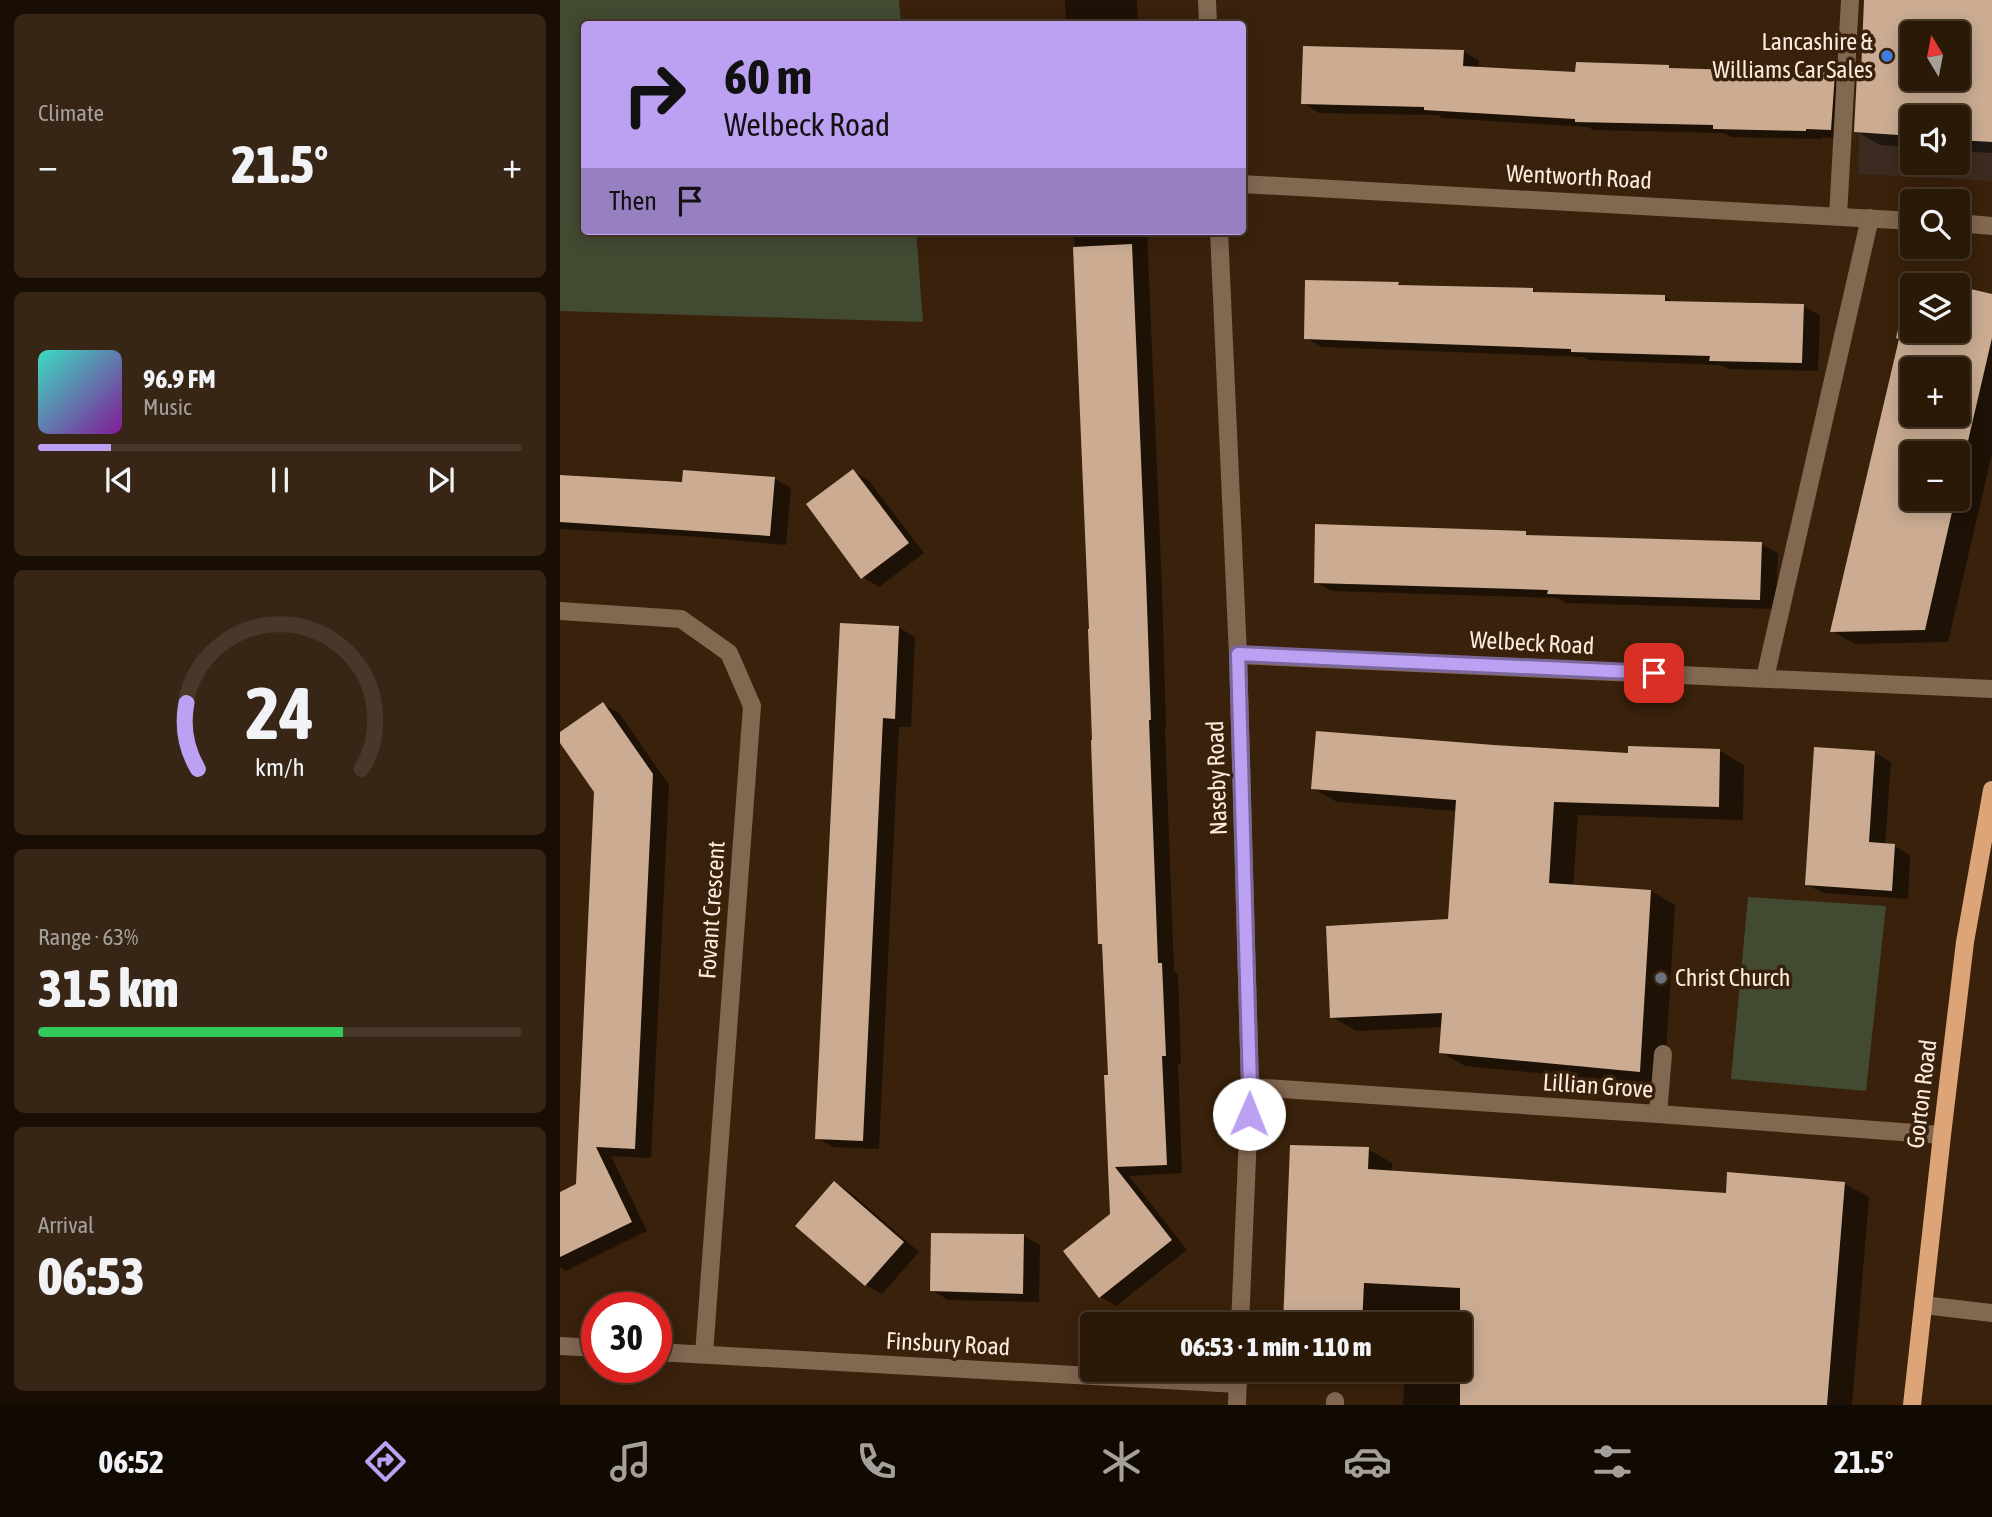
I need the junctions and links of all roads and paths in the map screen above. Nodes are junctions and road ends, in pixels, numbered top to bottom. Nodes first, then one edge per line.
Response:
1 (1207, 0) edge
2 (1850, 0) edge
3 (1208, 21) edge
4 (1246, 184) edge
5 (1838, 216) junction
6 (1870, 218) junction
7 (1900, 219) edge
8 (1970, 224) edge
9 (1992, 226) edge
10 (1219, 235) edge
11 (560, 611) edge
12 (1238, 654) junction
13 (1765, 678) junction
14 (1992, 689) edge
15 (1992, 790) edge
16 (1663, 1054) dead end
17 (1250, 1087) junction
18 (1658, 1114) junction
19 (1941, 1135) junction
20 (1923, 1305) junction
21 (1241, 1312) edge
22 (1992, 1313) edge
23 (560, 1346) edge
24 (581, 1347) edge
25 (672, 1353) edge
26 (704, 1354) junction
27 (1080, 1370) edge
28 (1238, 1382) edge
29 (1237, 1405) edge
30 (1912, 1405) edge

1 - 3 street
2 - 5 street
4 - 5 street, Wentworth Road
5 - 6 street, Wentworth Road
6 - 7 street, Wentworth Road
6 - 13 street
8 - 9 street
10 - 12 street, Naseby Road
11 - 26 street, Fovant Crescent
12 - 13 street, Welbeck Road
12 - 17 street, Naseby Road
13 - 14 street, Welbeck Road
15 - 19 main road, Gorton Road
16 - 18 street
17 - 18 street, Lillian Grove
17 - 21 street, Naseby Road
18 - 19 street, Lillian Grove
19 - 20 main road, Gorton Road
20 - 22 street
20 - 30 main road, Gorton Road
23 - 24 street
25 - 26 street, Finsbury Road
26 - 27 street, Finsbury Road
28 - 29 street

